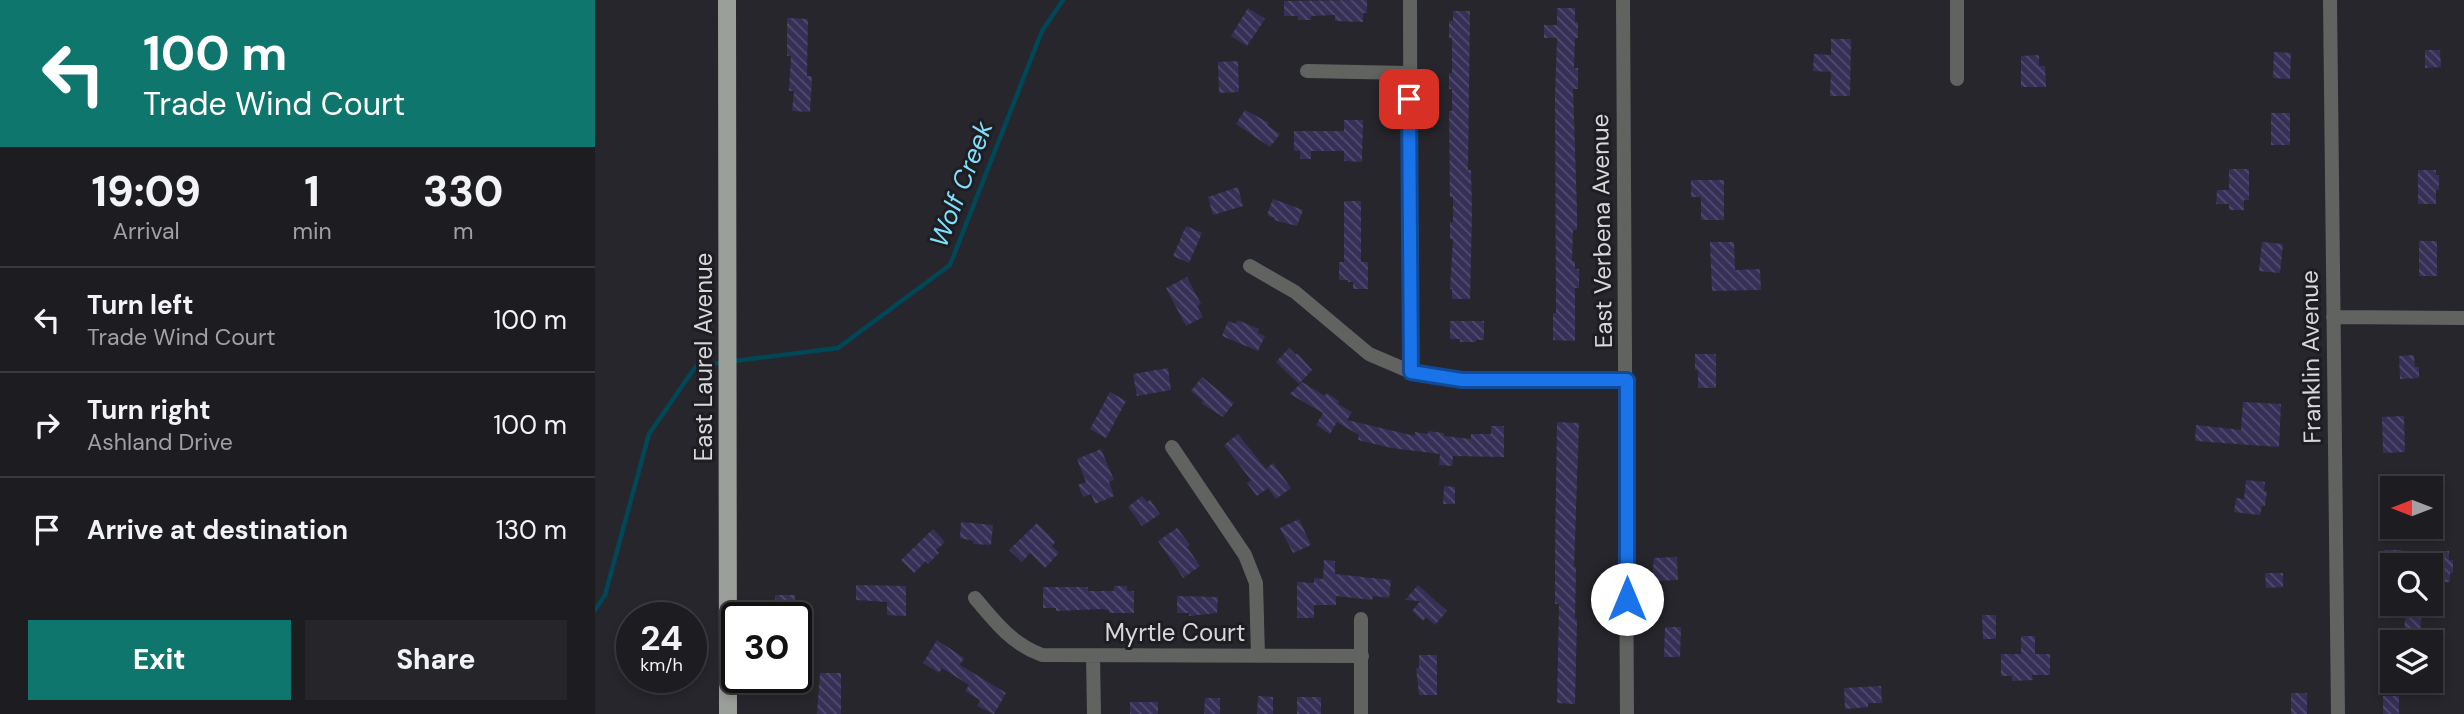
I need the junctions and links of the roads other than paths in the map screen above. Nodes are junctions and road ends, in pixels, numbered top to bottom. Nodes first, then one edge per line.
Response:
1 (727, 0) edge
2 (1410, 0) edge
3 (1623, 0) edge
4 (1957, 0) edge
5 (2330, 0) edge
6 (1307, 71) dead end
7 (1409, 72) junction
8 (1957, 79) dead end
9 (1250, 266) dead end
10 (2333, 317) junction
11 (2464, 318) edge
12 (1411, 372) junction
13 (1627, 380) junction
14 (1172, 447) dead end
15 (975, 597) dead end
16 (1361, 619) dead end
17 (1093, 656) junction
18 (1258, 656) junction
19 (1361, 656) junction
20 (728, 714) edge
21 (1094, 714) edge
22 (1361, 714) edge
23 (1627, 714) edge
24 (2338, 714) edge

1 - 20 main road, East Laurel Avenue
2 - 7 street
3 - 13 street, East Verbena Avenue
4 - 8 street
5 - 10 street, Franklin Avenue
6 - 7 street
7 - 12 street
9 - 12 street
10 - 11 street
10 - 24 street, Franklin Avenue
12 - 13 street
13 - 23 street, East Verbena Avenue
14 - 18 street
15 - 17 street, Myrtle Court
16 - 19 street
17 - 18 street, Myrtle Court
17 - 21 street
18 - 19 street, Myrtle Court
19 - 22 street

